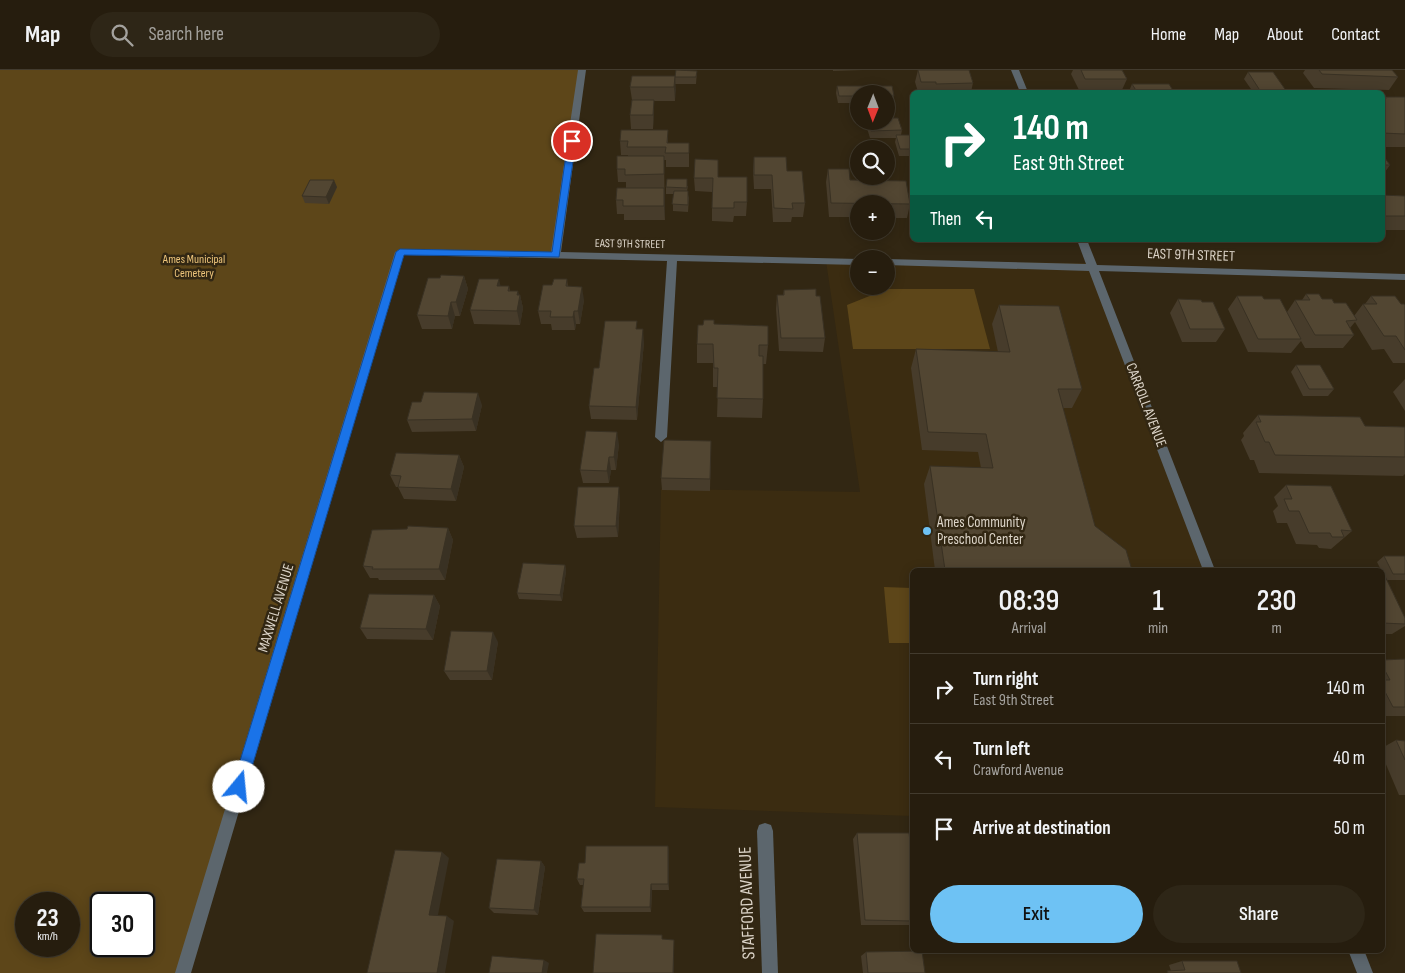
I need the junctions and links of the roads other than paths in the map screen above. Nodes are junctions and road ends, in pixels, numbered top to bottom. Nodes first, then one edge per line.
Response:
1 (582, 70) edge
2 (1015, 70) edge
3 (1023, 90) edge
4 (1083, 242) edge
5 (400, 252) joint
6 (556, 255) junction
7 (672, 258) junction
8 (850, 262) edge
9 (895, 262) edge
10 (1092, 267) junction
11 (1405, 277) edge
12 (661, 437) dead end
13 (1208, 568) edge
14 (765, 831) dead end
15 (1357, 953) edge
16 (183, 973) edge
17 (770, 973) edge
18 (1365, 973) edge

1 - 6 street
2 - 3 street
4 - 10 street, CARROLL AVENUE
5 - 6 street, EAST 9TH STREET
5 - 16 street, MAXWELL AVENUE
6 - 7 street, EAST 9TH STREET
7 - 8 street, EAST 9TH STREET
7 - 12 street
9 - 10 street, EAST 9TH STREET
10 - 11 street, EAST 9TH STREET
10 - 13 street, CARROLL AVENUE
14 - 17 street, STAFFORD AVENUE
15 - 18 street

